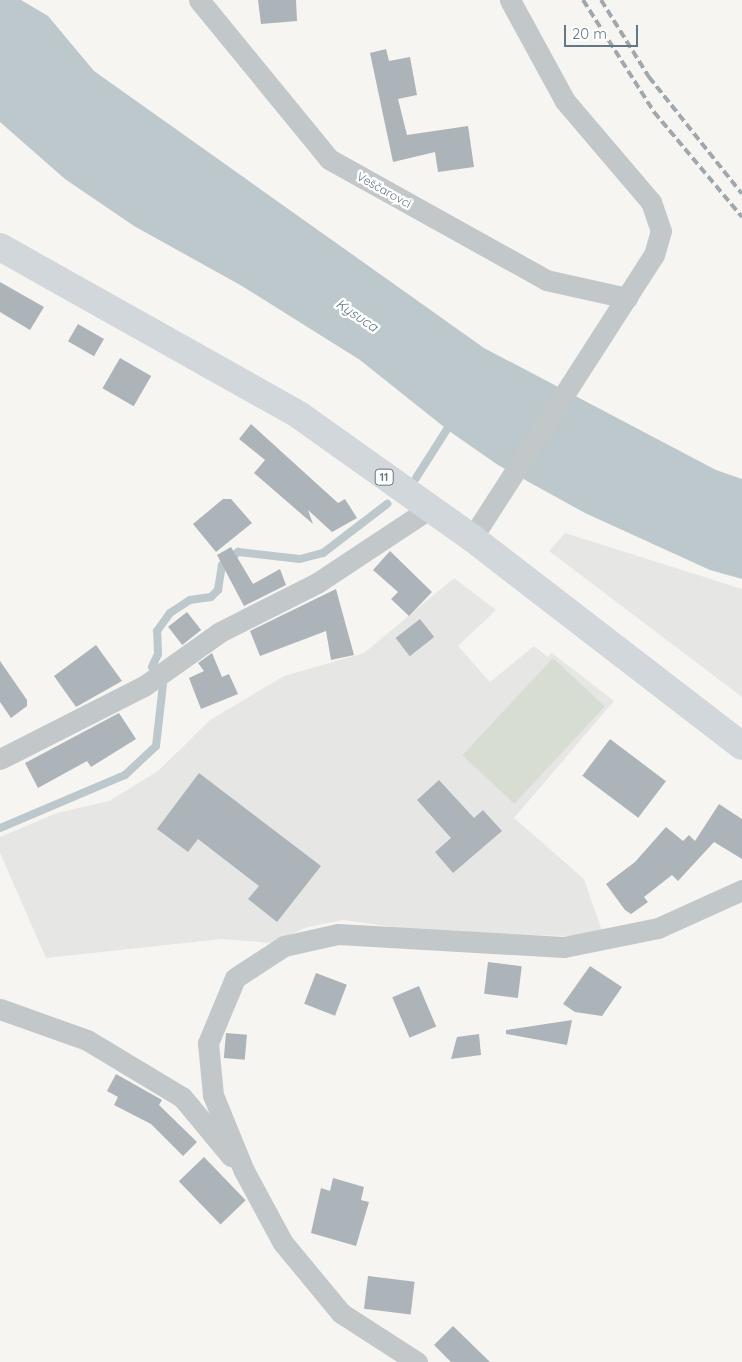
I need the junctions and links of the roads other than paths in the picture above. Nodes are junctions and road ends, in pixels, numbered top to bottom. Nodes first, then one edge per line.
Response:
1 (199, 0) edge
2 (510, 0) edge
3 (0, 247) edge
4 (628, 298) junction
5 (429, 509) junction
6 (472, 538) junction
7 (742, 746) edge
8 (0, 759) edge
9 (742, 890) edge
10 (0, 1009) edge
11 (244, 1172) junction
12 (418, 1362) edge

1 - 4 street, Veščarovci
2 - 4 street
3 - 5 main road, 11
4 - 6 street
5 - 6 main road, 11
5 - 8 street
6 - 7 main road, 11
9 - 11 street
10 - 11 street
11 - 12 street

